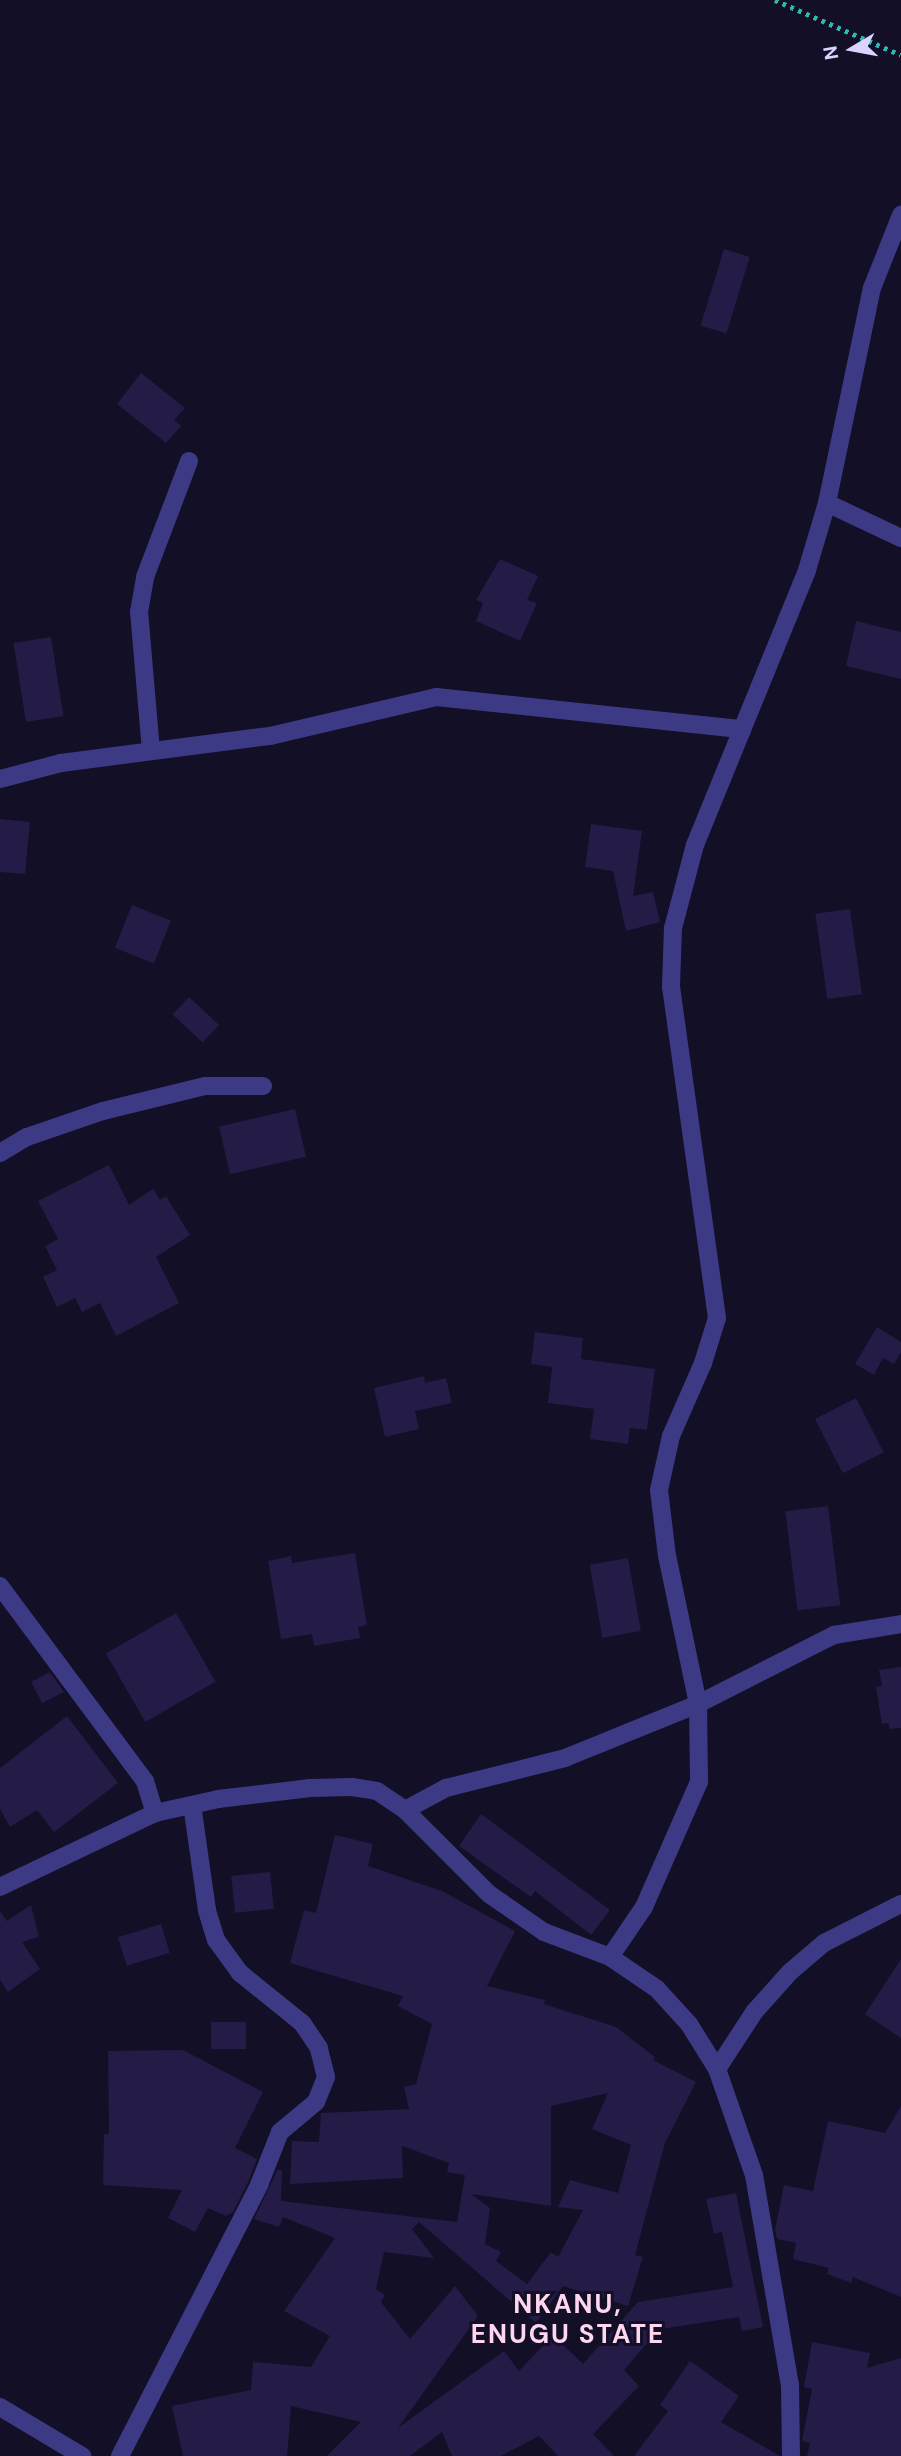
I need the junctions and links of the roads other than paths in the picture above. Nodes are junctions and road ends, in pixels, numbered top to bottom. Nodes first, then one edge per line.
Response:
1 (901, 215) edge
2 (190, 461) dead end
3 (827, 503) junction
4 (901, 538) edge
5 (741, 729) junction
6 (151, 751) junction
7 (0, 779) edge
8 (263, 1086) dead end
9 (0, 1153) edge
10 (0, 1586) edge
11 (901, 1624) edge
12 (698, 1704) junction
13 (192, 1805) junction
14 (405, 1810) junction
15 (155, 1813) junction
16 (0, 1887) edge
17 (901, 1904) edge
18 (610, 1957) junction
19 (717, 2069) junction
20 (0, 2407) edge
21 (82, 2456) edge
22 (120, 2456) edge
23 (791, 2456) edge

1 - 3 street
2 - 6 street
3 - 4 street
3 - 5 street
5 - 6 street
5 - 12 street
6 - 7 street
8 - 9 street
10 - 15 street
11 - 12 street
12 - 14 street
12 - 18 street
13 - 14 street
13 - 15 street
13 - 22 street
14 - 18 street
15 - 16 street
17 - 19 street
18 - 19 street
19 - 23 street
20 - 21 street

